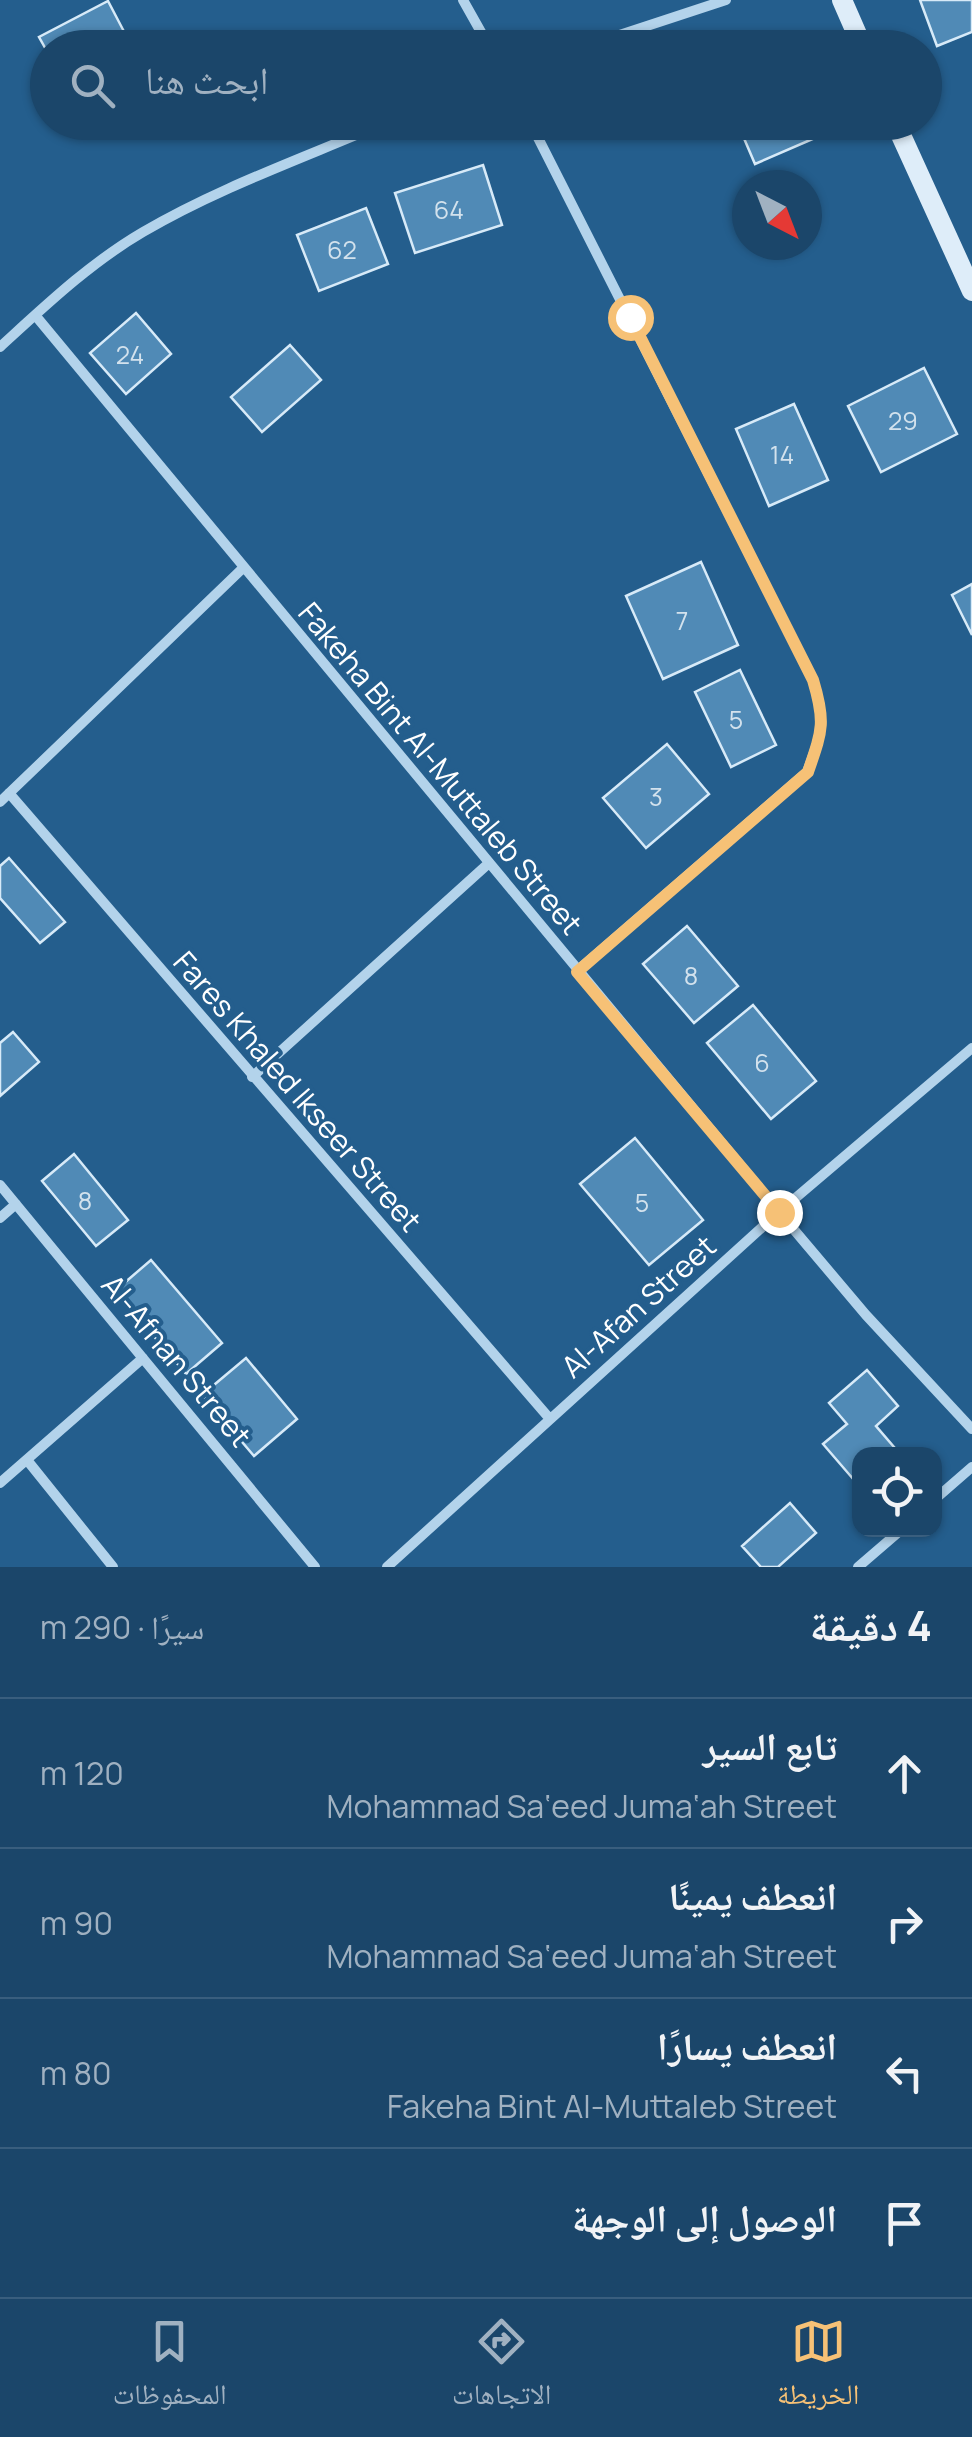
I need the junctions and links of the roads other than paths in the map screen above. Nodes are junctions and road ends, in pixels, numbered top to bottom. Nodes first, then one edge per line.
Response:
1 (462, 0) edge
2 (726, 0) edge
3 (842, 0) edge
4 (480, 30) edge
5 (635, 30) edge
6 (855, 30) edge
7 (345, 140) edge
8 (539, 140) edge
9 (903, 140) edge
10 (972, 290) edge
11 (34, 315) junction
12 (0, 347) edge
13 (243, 568) junction
14 (5, 798) edge
15 (489, 863) junction
16 (577, 972) junction
17 (972, 1048) edge
18 (252, 1077) junction
19 (0, 1185) edge
20 (16, 1204) junction
21 (779, 1212) junction
22 (0, 1218) edge
23 (143, 1358) junction
24 (550, 1419) junction
25 (972, 1428) edge
26 (27, 1460) junction
27 (972, 1467) edge
28 (0, 1483) edge
29 (942, 1493) edge
30 (893, 1537) edge
31 (113, 1567) edge
32 (315, 1567) edge
33 (387, 1567) edge
34 (858, 1567) edge

1 - 4 street
2 - 5 street
3 - 6 street
7 - 11 street
8 - 16 street
9 - 10 street
11 - 12 street
11 - 13 street, Fakeha Bint Al-Muttaleb Street
13 - 14 street
13 - 15 street, Fakeha Bint Al-Muttaleb Street
14 - 18 street, Fares Khaled Ikseer Street
15 - 16 street, Fakeha Bint Al-Muttaleb Street
15 - 18 street
16 - 21 street, Fakeha Bint Al-Muttaleb Street
17 - 21 street, Al-Afan Street
18 - 24 street, Fares Khaled Ikseer Street
19 - 20 street, Al-Afnan Street
20 - 22 street
20 - 23 street, Al-Afnan Street
21 - 24 street, Al-Afan Street
21 - 25 street, Fakeha Bint Al-Muttaleb Street
23 - 26 street
23 - 32 street, Al-Afnan Street
24 - 33 street, Al-Afan Street
26 - 28 street
26 - 31 street
27 - 29 street
30 - 34 street

